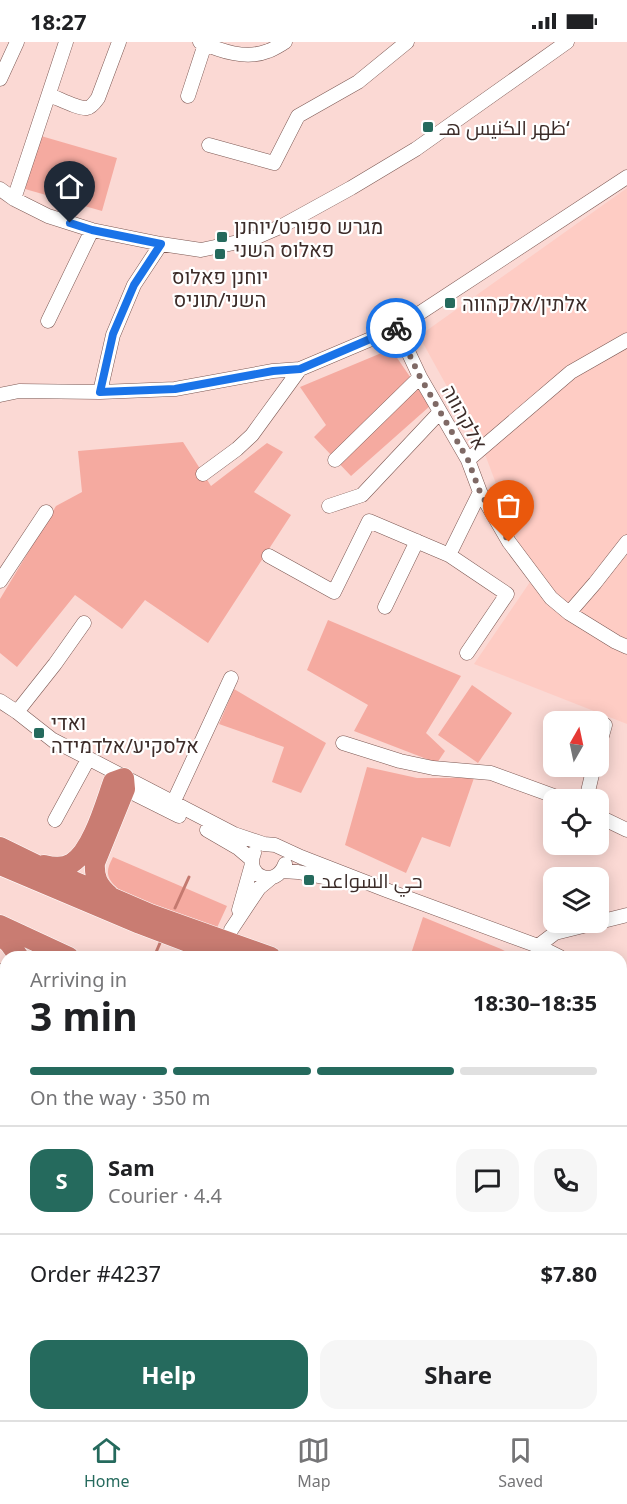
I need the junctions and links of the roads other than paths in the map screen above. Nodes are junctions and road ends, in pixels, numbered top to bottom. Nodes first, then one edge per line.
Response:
1 (17, 42) edge
2 (66, 42) edge
3 (119, 42) edge
4 (285, 42) edge
5 (407, 42) edge
6 (567, 42) edge
7 (202, 43) edge
8 (0, 79) edge
9 (49, 95) junction
10 (188, 96) dead end
11 (208, 145) dead end
12 (627, 177) edge
13 (0, 189) edge
14 (14, 199) junction
15 (92, 230) junction
16 (161, 244) junction
17 (48, 321) dead end
18 (397, 328) junction
19 (627, 340) edge
20 (300, 369) junction
21 (420, 377) junction
22 (100, 392) junction
23 (0, 395) edge
24 (439, 413) junction
25 (335, 460) dead end
26 (468, 460) junction
27 (203, 474) dead end
28 (480, 492) junction
29 (329, 506) dead end
30 (46, 512) dead end
31 (417, 541) junction
32 (627, 542) edge
33 (449, 555) junction
34 (269, 556) dead end
35 (0, 581) edge
36 (385, 607) dead end
37 (569, 613) junction
38 (84, 623) dead end
39 (627, 647) edge
40 (467, 653) dead end
41 (231, 678) dead end
42 (0, 701) edge
43 (17, 712) junction
44 (53, 740) junction
45 (343, 743) dead end
46 (85, 765) junction
47 (121, 783) junction
48 (543, 792) edge
49 (173, 802) junction
50 (55, 820) dead end
51 (609, 821) edge
52 (627, 830) edge
53 (264, 844) junction
54 (0, 847) edge
55 (280, 849) junction
56 (28, 861) junction
57 (251, 861) junction
58 (0, 865) edge
59 (277, 874) junction
60 (386, 890) junction
61 (111, 897) junction
62 (627, 915) edge
63 (0, 925) edge
64 (0, 935) edge
65 (538, 946) junction
66 (15, 951) edge
67 (56, 951) edge
68 (211, 951) edge
69 (254, 951) edge
70 (548, 951) edge

1 - 8 street
2 - 9 street
3 - 9 street
4 - 7 street
5 - 11 street
6 - 16 street
7 - 10 street
9 - 14 street
12 - 18 street
13 - 14 street
14 - 15 street
15 - 16 street
15 - 17 street
16 - 22 street
18 - 20 street
18 - 21 street, אלקהווה
19 - 26 street
20 - 22 street
20 - 27 street
21 - 24 street, אלקהווה
21 - 25 street
22 - 23 street
24 - 26 street, אלקהווה
24 - 29 street
26 - 28 street, אלקהווה
28 - 33 street
28 - 37 street, אלקהווה
30 - 35 street
31 - 33 street
31 - 34 street
31 - 36 street
32 - 37 street
33 - 40 street
37 - 39 street, אלקהווה
38 - 43 street
41 - 49 street
42 - 43 street
43 - 44 street
44 - 46 street
44 - 47 street
45 - 48 street
46 - 47 street
46 - 50 street
47 - 49 street
47 - 56 highway
47 - 57 street
47 - 61 highway
49 - 53 street
51 - 52 street
53 - 55 street
53 - 57 street
54 - 56 highway
55 - 59 street
55 - 60 street
56 - 61 highway
57 - 59 street
57 - 59 street
58 - 68 highway
59 - 60 street
60 - 65 street
61 - 69 highway
62 - 65 street
63 - 67 highway
64 - 66 highway
65 - 70 street

